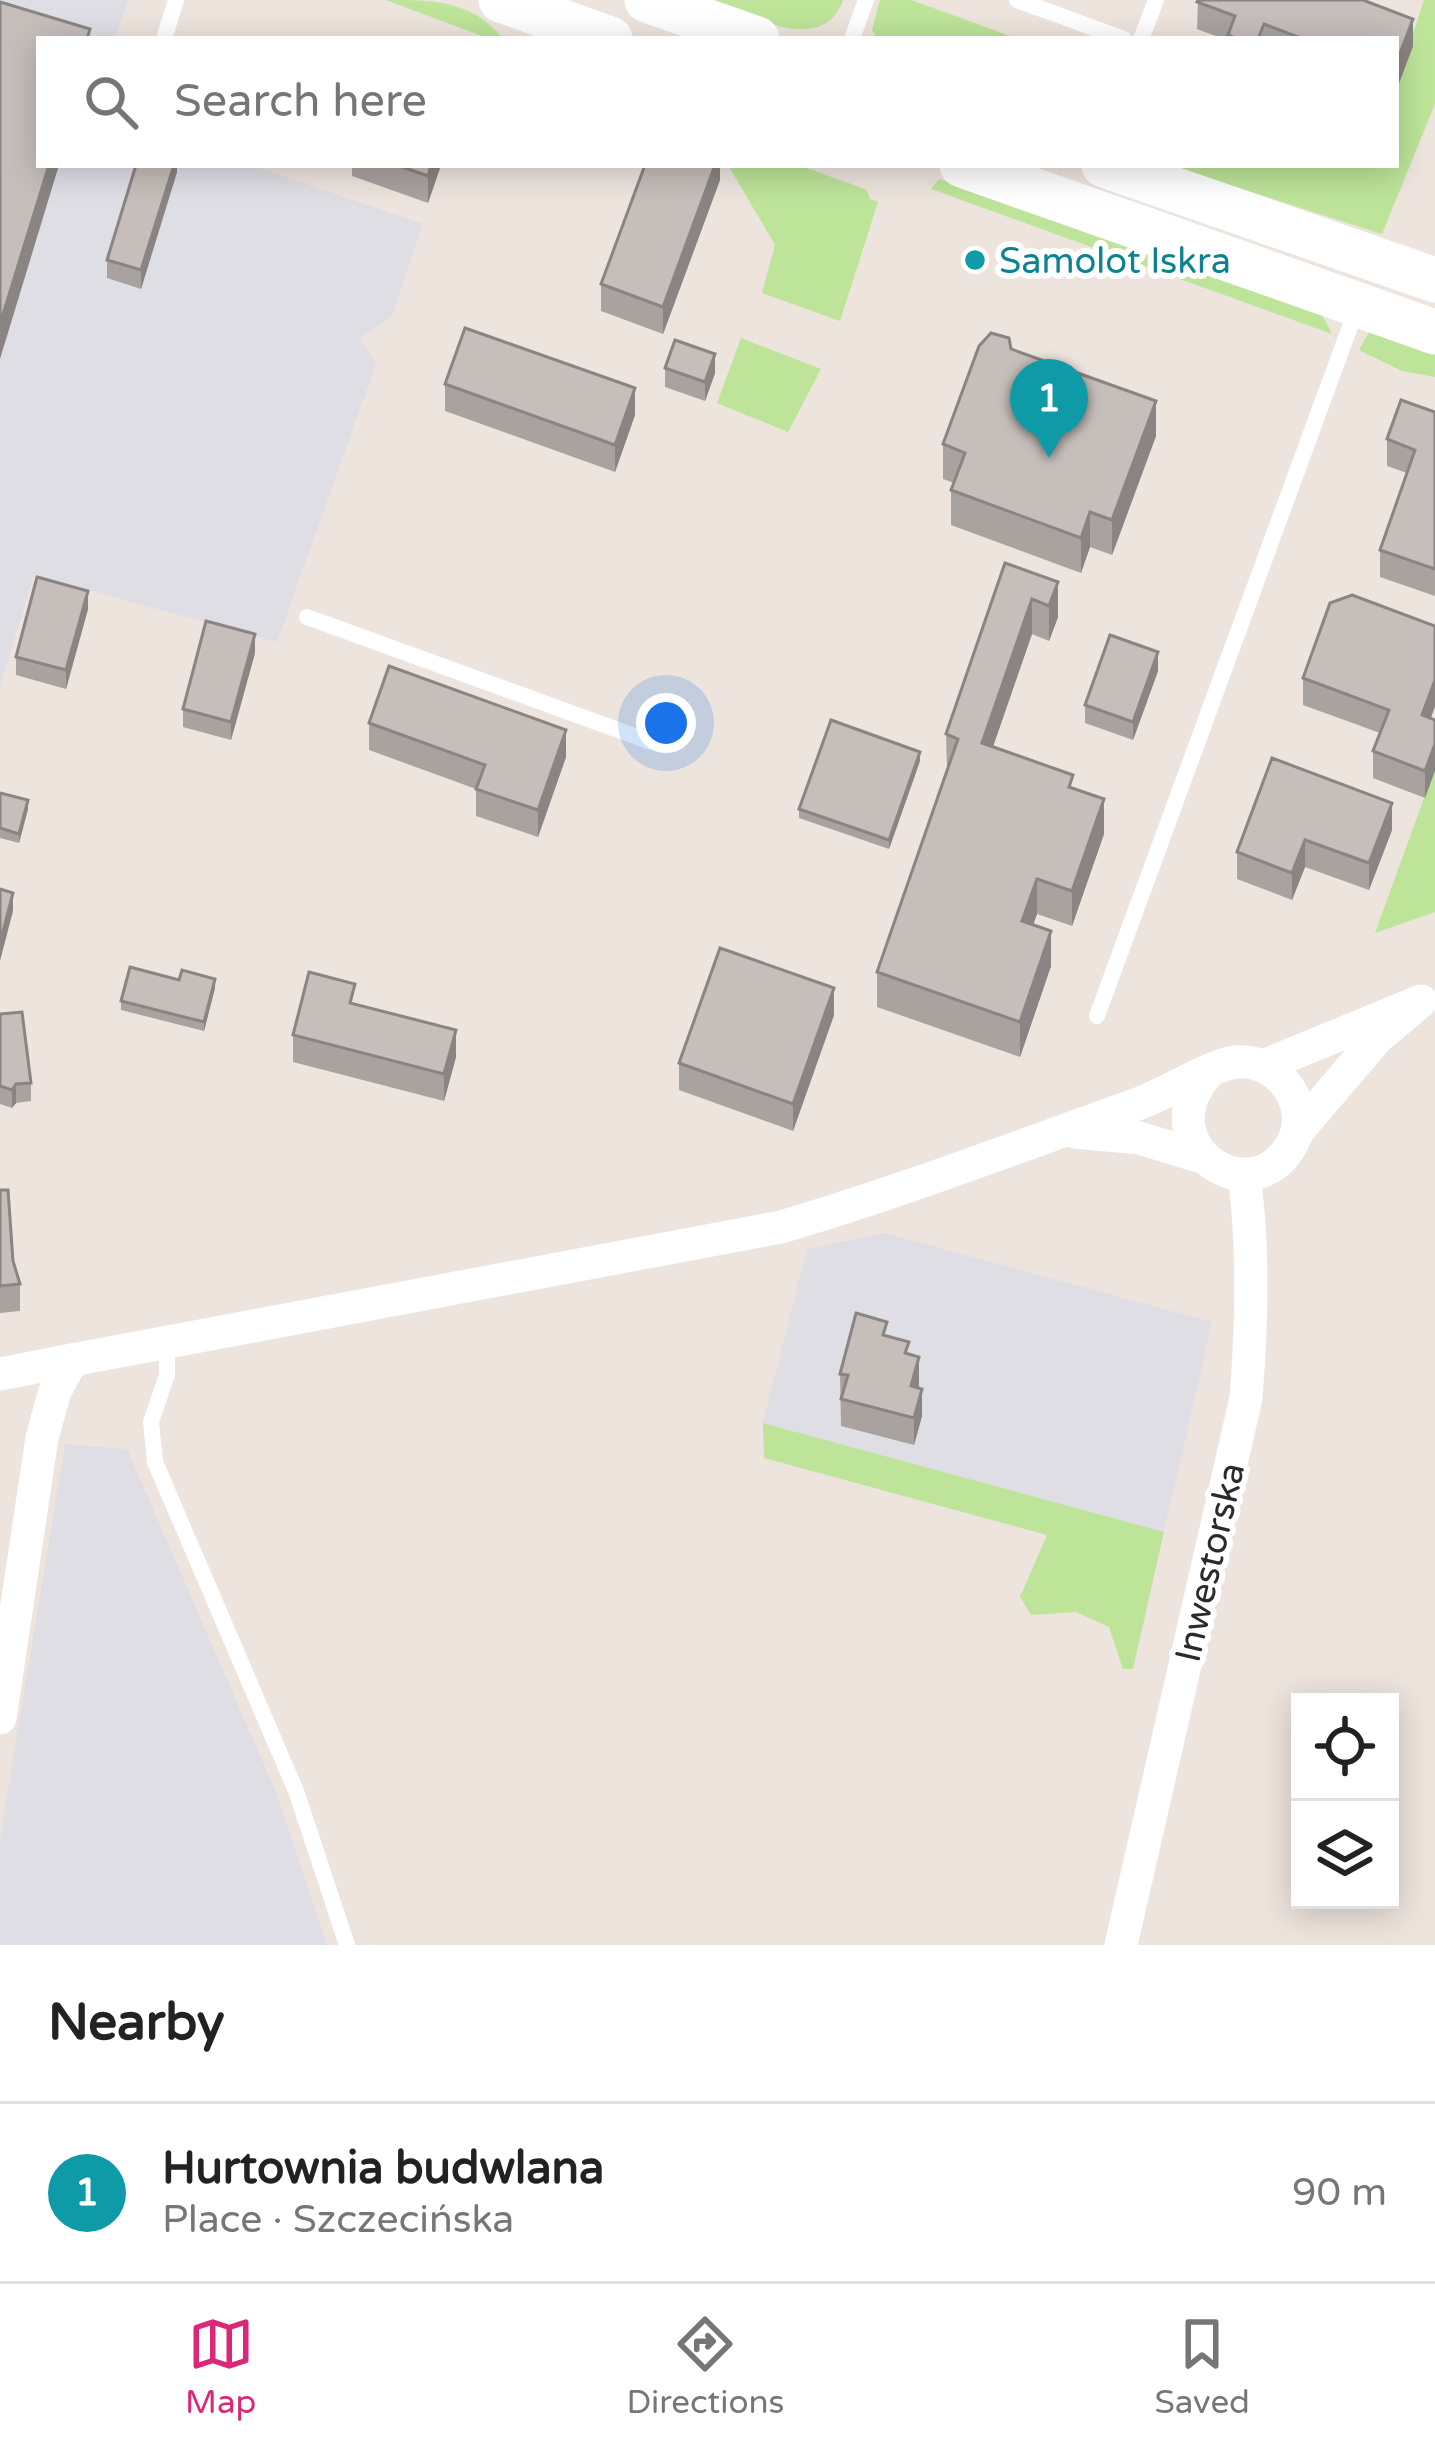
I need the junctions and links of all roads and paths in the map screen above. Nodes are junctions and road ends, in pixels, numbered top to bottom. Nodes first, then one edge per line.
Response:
1 (176, 0) edge
2 (501, 0) edge
3 (647, 0) edge
4 (866, 0) edge
5 (1017, 0) edge
6 (1156, 0) edge
7 (165, 36) edge
8 (602, 36) edge
9 (749, 36) edge
10 (853, 36) edge
11 (1116, 36) edge
12 (1142, 36) edge
13 (971, 168) edge
14 (1113, 168) edge
15 (1435, 280) edge
16 (1358, 304) junction
17 (1435, 332) edge
18 (308, 617) dead end
19 (651, 742) dead end
20 (1428, 999) edge
21 (1097, 1016) dead end
22 (1263, 1066) junction
23 (1207, 1074) junction
24 (1061, 1131) junction
25 (1297, 1132) junction
26 (1205, 1158) junction
27 (1244, 1174) junction
28 (166, 1342) junction
29 (72, 1360) junction
30 (0, 1374) edge
31 (0, 1718) edge
32 (347, 1945) edge
33 (1120, 1945) edge

1 - 7 lane
2 - 8 main road
3 - 9 main road
4 - 10 lane
5 - 11 lane
6 - 12 lane
13 - 16 main road
14 - 15 main road
16 - 17 main road
16 - 21 lane
18 - 19 lane
20 - 22 street
20 - 25 street
22 - 23 street
22 - 25 street
23 - 24 street
23 - 26 street
24 - 26 street
24 - 28 street
25 - 27 street
26 - 27 street
27 - 33 street, Inwestorska
28 - 29 street
28 - 32 lane
29 - 30 street
29 - 31 street

